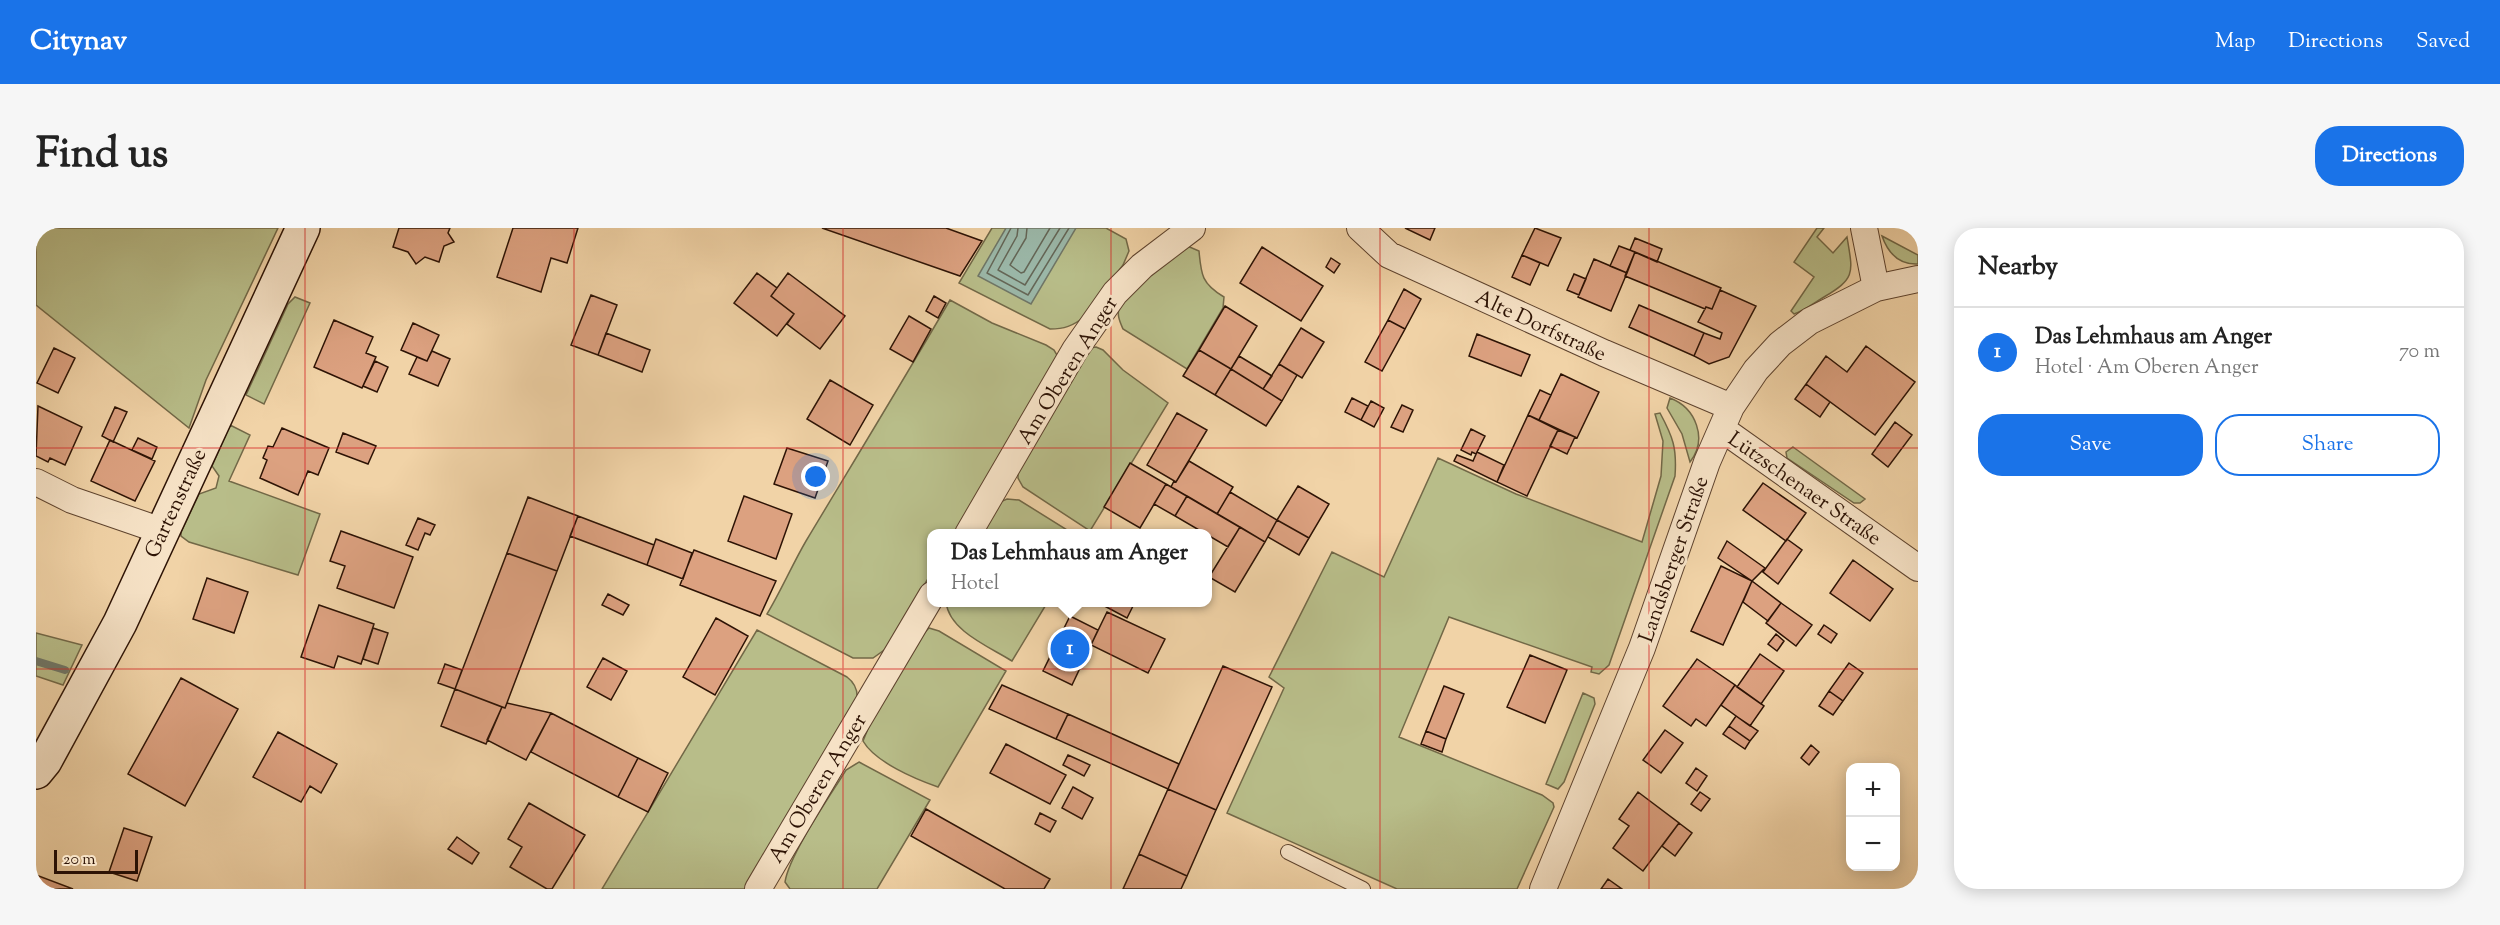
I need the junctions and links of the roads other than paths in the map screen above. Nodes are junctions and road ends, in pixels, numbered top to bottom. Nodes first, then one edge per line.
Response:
1 (303, 228) edge
2 (1192, 228) edge
3 (1360, 228) edge
4 (1864, 228) edge
5 (1918, 279) edge
6 (1876, 288) junction
7 (1726, 418) junction
8 (36, 482) edge
9 (971, 529) edge
10 (162, 531) junction
11 (1918, 568) edge
12 (927, 602) edge
13 (36, 772) edge
14 (1288, 852) dead end
15 (758, 889) edge
16 (1364, 889) edge
17 (1543, 889) edge

1 - 10 main road, Gartenstraße
2 - 9 street, Am Oberen Anger
3 - 7 street, Alte Dorfstraße
4 - 6 street
5 - 6 street, Landsberger Straße
6 - 7 street, Landsberger Straße
7 - 11 street, Lützschenaer Straße
7 - 17 street, Landsberger Straße
8 - 10 street
10 - 13 main road, Gartenstraße
12 - 15 street, Am Oberen Anger
14 - 16 lane

